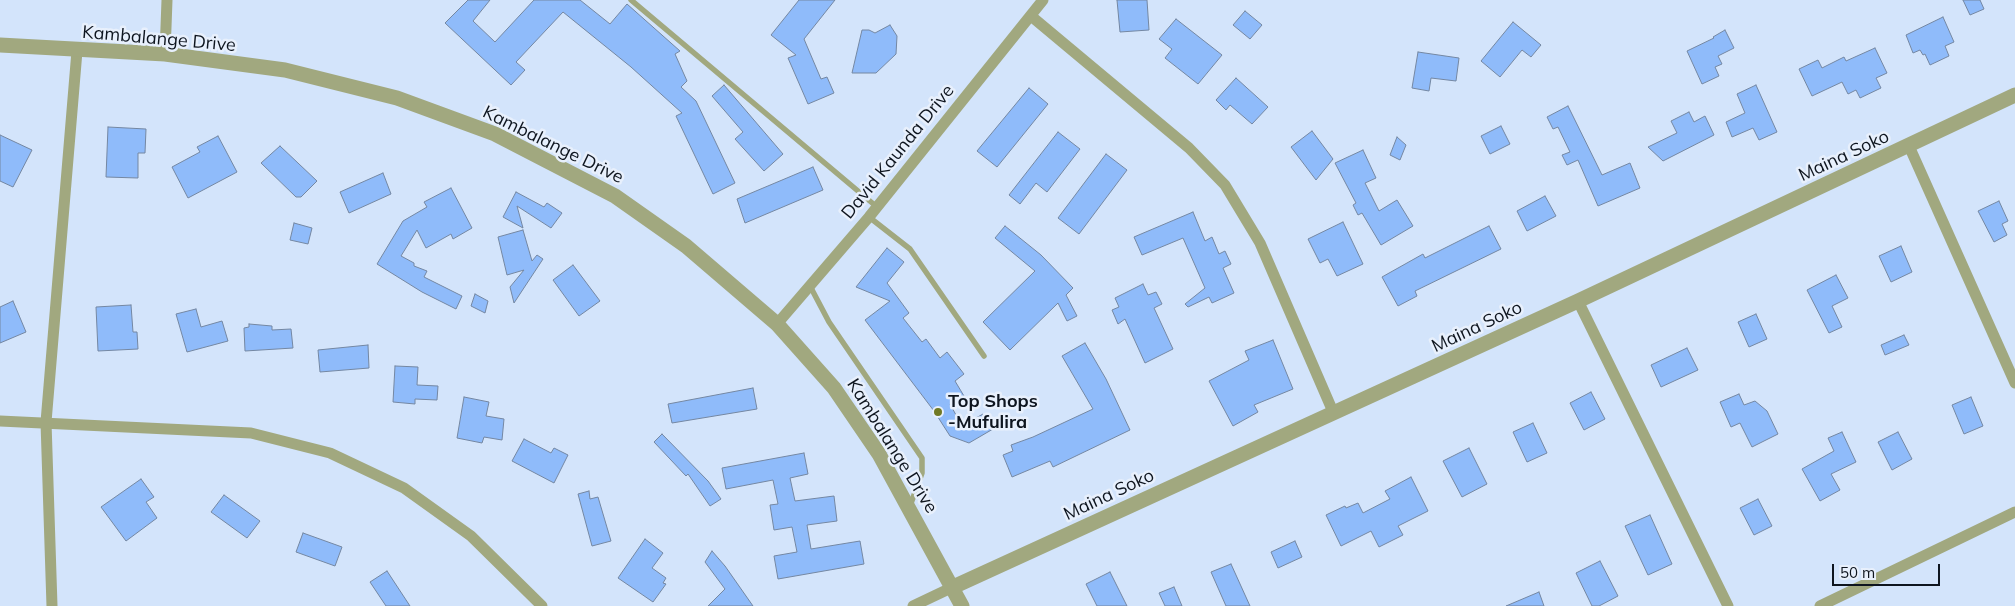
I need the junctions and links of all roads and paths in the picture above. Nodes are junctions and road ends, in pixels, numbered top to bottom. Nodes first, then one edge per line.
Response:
1 (166, 0) edge
2 (631, 0) edge
3 (1043, 0) edge
4 (1031, 16) junction
5 (0, 45) edge
6 (77, 50) junction
7 (165, 54) junction
8 (2015, 95) edge
9 (1909, 146) junction
10 (877, 207) junction
11 (869, 217) junction
12 (810, 286) junction
13 (1578, 300) junction
14 (777, 324) junction
15 (984, 356) dead end
16 (2015, 383) edge
17 (1334, 414) junction
18 (0, 421) edge
19 (46, 422) junction
20 (910, 507) junction
21 (2015, 512) edge
22 (953, 587) junction
23 (52, 606) edge
24 (542, 606) edge
25 (913, 606) edge
26 (962, 606) edge
27 (1728, 606) edge
28 (1820, 606) edge

1 - 7 street
2 - 10 lane
3 - 4 street, David Kaunda Drive
4 - 10 street, David Kaunda Drive
4 - 17 street
5 - 6 street, Kambalange Drive
6 - 7 street, Kambalange Drive
6 - 19 street
7 - 14 street, Kambalange Drive
8 - 9 street, Maina Soko
9 - 13 street, Maina Soko
9 - 16 street
10 - 11 street, David Kaunda Drive
11 - 12 street, David Kaunda Drive
11 - 15 lane
12 - 14 street, David Kaunda Drive
12 - 20 lane
13 - 17 street, Maina Soko
13 - 27 street
14 - 20 street, Kambalange Drive
17 - 22 street, Maina Soko
18 - 19 street
19 - 23 street
19 - 24 street
20 - 22 street, Kambalange Drive
21 - 28 street
22 - 25 street
22 - 26 street, Kambalange Drive

